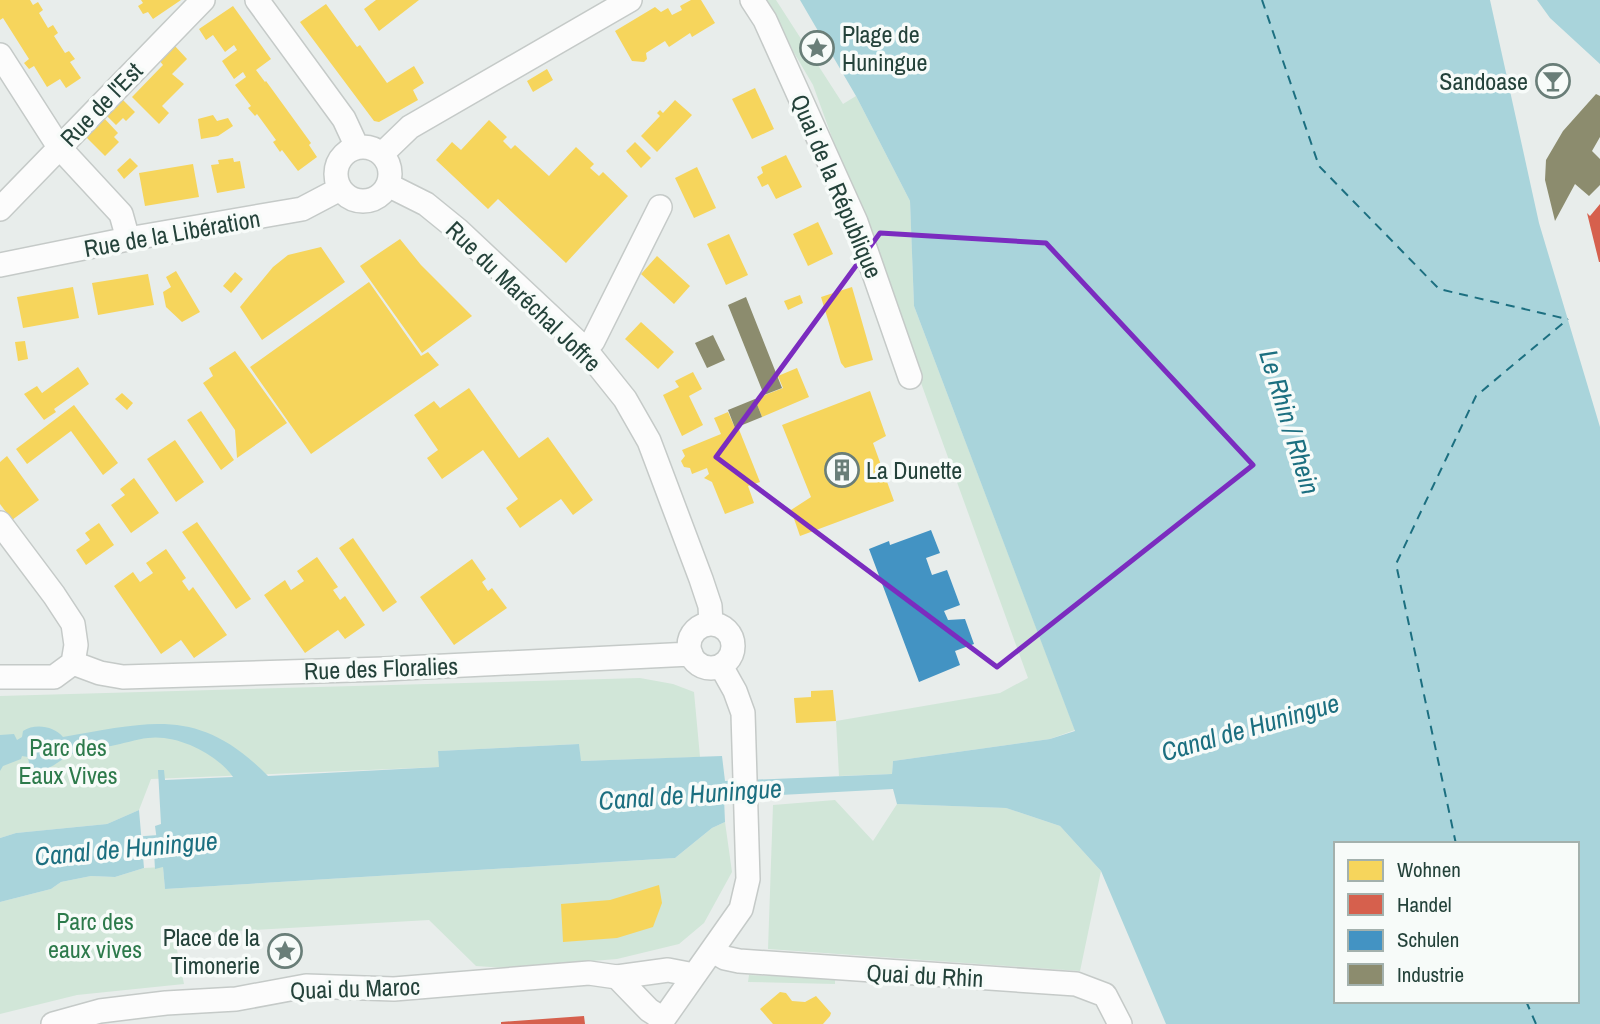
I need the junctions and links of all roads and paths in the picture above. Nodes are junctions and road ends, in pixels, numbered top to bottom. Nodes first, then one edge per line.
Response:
1 (203, 0) edge
2 (257, 0) edge
3 (630, 0) edge
4 (752, 0) edge
5 (0, 55) edge
6 (59, 147) junction
7 (357, 147) junction
8 (383, 154) junction
9 (388, 185) junction
10 (340, 189) junction
11 (660, 206) dead end
12 (0, 209) edge
13 (128, 239) junction
14 (0, 265) edge
15 (586, 349) junction
16 (910, 377) dead end
17 (0, 523) edge
18 (711, 624) junction
19 (691, 654) junction
20 (73, 663) junction
21 (721, 666) junction
22 (0, 677) edge
23 (713, 951) junction
24 (694, 975) junction
25 (617, 977) junction
26 (662, 1021) edge
27 (53, 1024) edge
28 (1120, 1024) edge

1 - 6 street, Rue de l'Est
2 - 7 street
3 - 8 street
4 - 16 street, Quai de la République
5 - 6 street
6 - 12 street, Rue de l'Est
6 - 13 street
7 - 8 street
7 - 10 street
8 - 9 street
9 - 10 street
9 - 15 street, Rue du Maréchal Joffre
10 - 13 street, Rue de la Libération
11 - 15 street
13 - 14 street, Rue de la Libération
15 - 18 street, Rue du Maréchal Joffre
17 - 20 street
18 - 19 street
18 - 21 street
19 - 20 street, Rue des Floralies
19 - 21 street
20 - 22 street
21 - 23 street
23 - 24 street
23 - 28 street, Quai du Rhin
24 - 25 street, Quai du Maroc
24 - 26 street
25 - 26 street
25 - 27 street, Quai du Maroc

